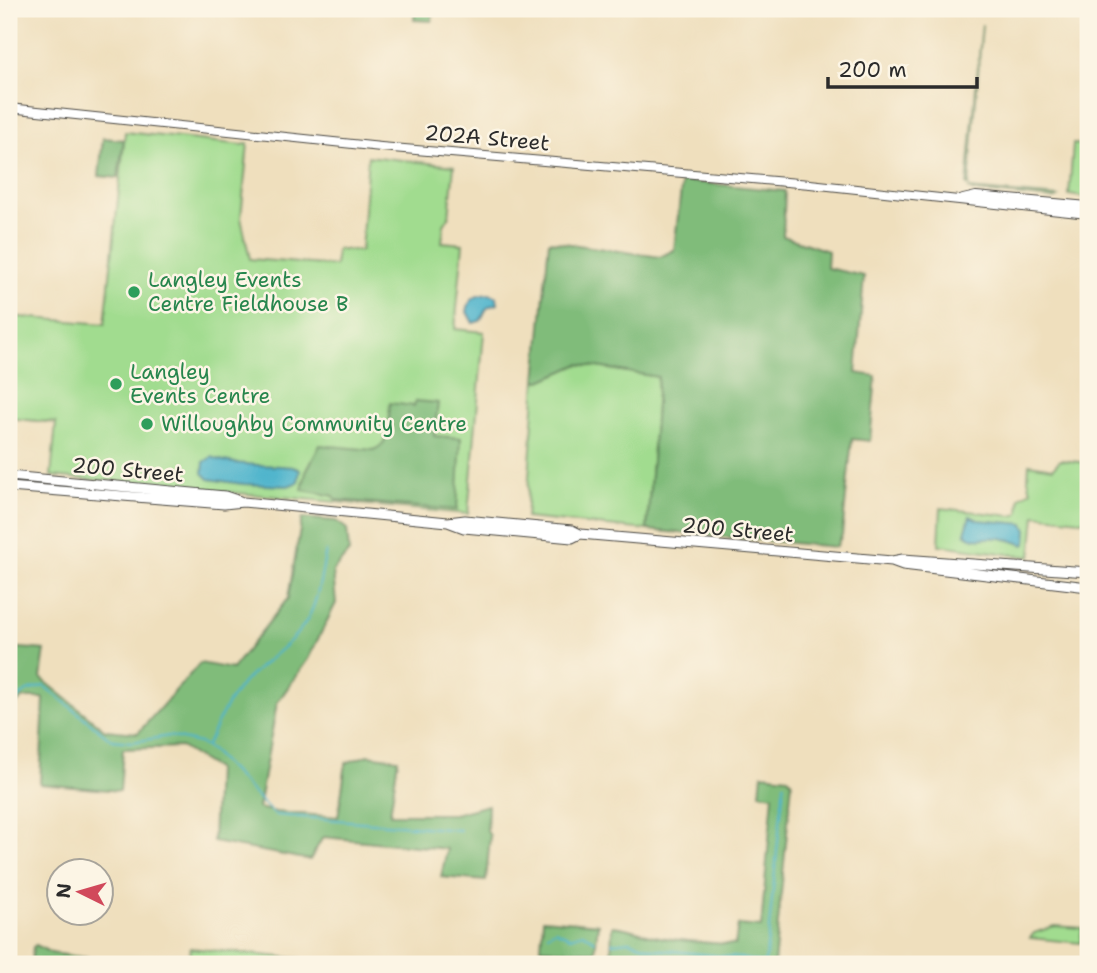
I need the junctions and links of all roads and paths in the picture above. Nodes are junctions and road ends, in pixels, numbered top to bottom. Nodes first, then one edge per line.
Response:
1 (9, 108) edge
2 (963, 199) junction
3 (1088, 206) edge
4 (1088, 214) edge
5 (9, 476) edge
6 (9, 487) edge
7 (243, 502) junction
8 (892, 561) junction
9 (1088, 572) edge
10 (1088, 587) edge
11 (1088, 955) edge
12 (1087, 964) edge

1 - 2 main road, 202A Street
2 - 3 main road, 202A Street
2 - 4 main road, 202A Street
5 - 7 main road, 200 Street
6 - 7 main road, 200 Street
7 - 8 main road, 200 Street
8 - 9 main road, 200 Street
8 - 10 main road, 200 Street
11 - 12 main road

